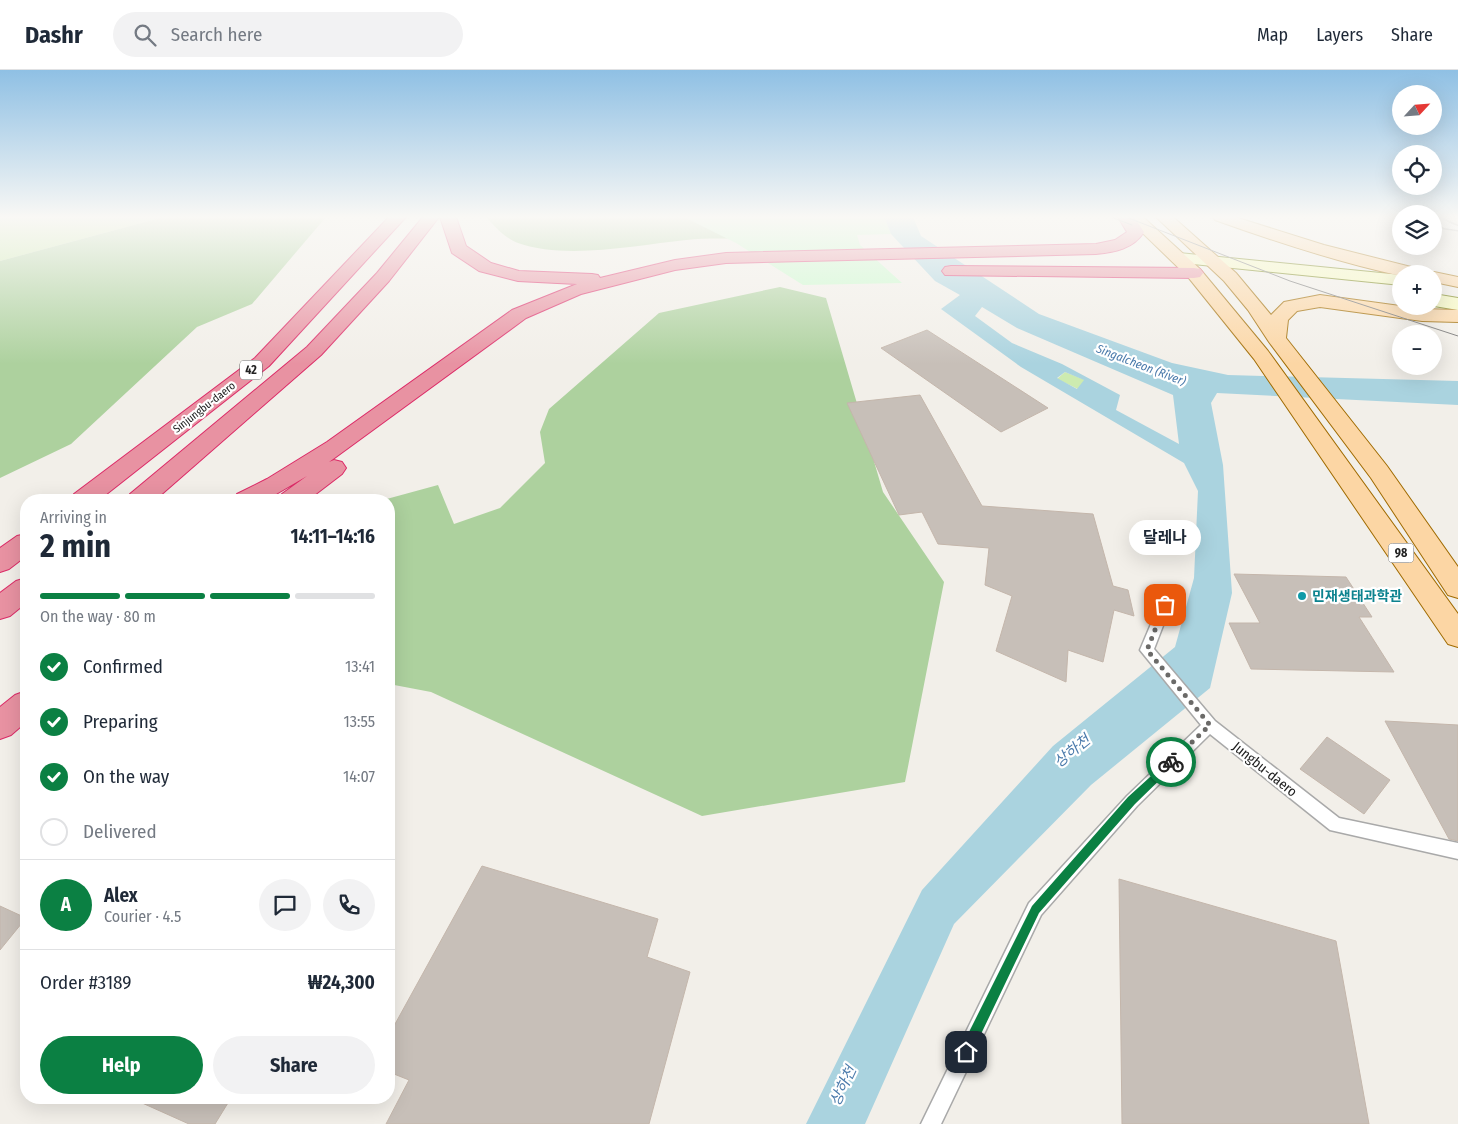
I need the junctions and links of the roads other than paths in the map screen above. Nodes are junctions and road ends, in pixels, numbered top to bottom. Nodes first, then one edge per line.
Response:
1 (351, 266) edge
2 (392, 266) edge
3 (484, 266) edge
4 (668, 266) edge
5 (670, 266) edge
6 (1187, 266) edge
7 (1220, 266) edge
8 (1272, 266) edge
9 (909, 271) dead end
10 (939, 271) dead end
11 (1194, 273) junction
12 (1230, 277) junction
13 (1392, 279) edge
14 (1442, 279) edge
15 (1458, 282) edge
16 (1442, 286) edge
17 (1458, 289) edge
18 (1392, 295) edge
19 (1442, 301) edge
20 (1458, 304) edge
21 (1458, 316) edge
22 (1276, 338) junction
23 (91, 494) edge
24 (146, 494) edge
25 (258, 494) edge
26 (299, 494) edge
27 (20, 547) edge
28 (0, 562) edge
29 (20, 573) edge
30 (0, 578) edge
31 (1458, 588) edge
32 (20, 593) edge
33 (1165, 605) dead end
34 (0, 608) edge
35 (1458, 636) edge
36 (20, 691) edge
37 (0, 704) edge
38 (20, 709) edge
39 (0, 725) edge
40 (1210, 725) junction
41 (1458, 851) edge
42 (931, 1124) edge

1 - 23 highway, Sinjungbu-daero / 42
2 - 24 highway, Sinjungbu-daero / 42
3 - 4 highway
5 - 25 highway
6 - 11 main road, 98
7 - 12 main road, 98
8 - 13 main road
9 - 26 highway
10 - 11 highway
11 - 12 main road
11 - 35 main road, 98
12 - 18 main road
12 - 22 main road, 98
14 - 15 main road
16 - 17 main road
19 - 20 main road
21 - 22 main road
22 - 31 main road, 98
27 - 28 highway
29 - 30 highway
32 - 34 highway
33 - 40 lane, Jungbu-daero
36 - 37 highway
38 - 39 highway
40 - 41 lane, Jungbu-daero
40 - 42 lane

